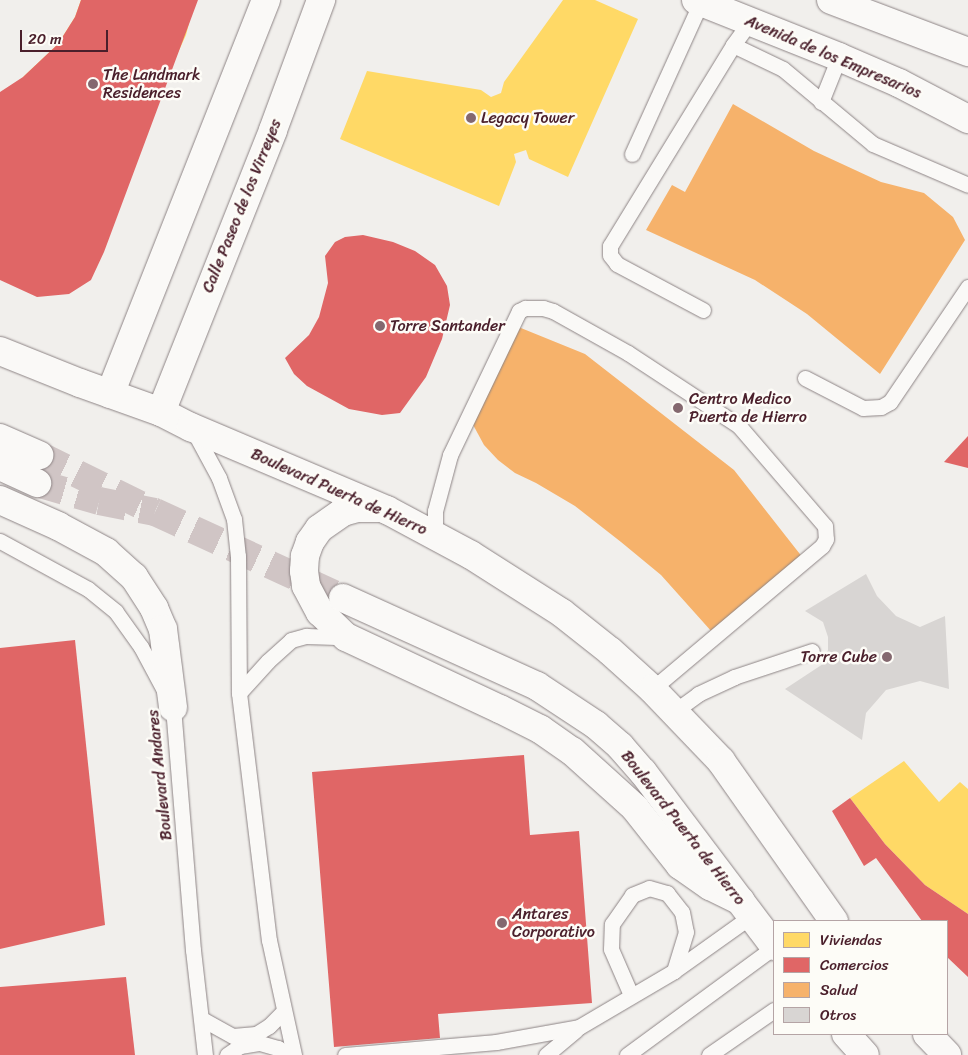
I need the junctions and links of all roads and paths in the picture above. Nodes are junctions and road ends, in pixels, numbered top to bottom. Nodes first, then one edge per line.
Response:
1 (266, 0) edge
2 (321, 0) edge
3 (831, 0) edge
4 (698, 1) edge
5 (750, 20) junction
6 (733, 45) junction
7 (968, 52) edge
8 (839, 57) junction
9 (821, 102) junction
10 (968, 119) edge
11 (632, 154) dead end
12 (968, 185) edge
13 (968, 286) edge
14 (704, 310) dead end
15 (0, 351) edge
16 (805, 378) dead end
17 (110, 394) junction
18 (161, 412) junction
19 (191, 427) junction
20 (0, 438) edge
21 (39, 455) tunnel mouth
22 (0, 466) edge
23 (36, 483) tunnel mouth
24 (0, 500) edge
25 (387, 510) junction
26 (435, 535) junction
27 (0, 541) edge
28 (0, 548) edge
29 (20, 551) junction
30 (343, 598) tunnel mouth
31 (346, 637) junction
32 (812, 651) dead end
33 (652, 689) junction
34 (239, 693) junction
35 (173, 707) junction
36 (675, 711) junction
37 (746, 909) junction
38 (833, 920) edge
39 (773, 945) edge
40 (773, 947) edge
41 (674, 972) junction
42 (631, 995) junction
43 (284, 1011) junction
44 (773, 1011) edge
45 (202, 1019) junction
46 (580, 1028) junction
47 (847, 1035) edge
48 (928, 1035) edge
49 (205, 1055) edge
50 (227, 1055) edge
51 (289, 1055) edge
52 (294, 1055) edge
53 (345, 1055) edge
54 (546, 1055) edge
55 (627, 1055) edge
56 (709, 1055) edge
57 (865, 1055) edge
58 (947, 1055) edge

1 - 17 street
2 - 18 street, Calle Paseo de los Virreyes
3 - 7 street
4 - 5 street, Avenida de los Empresarios
4 - 11 lane
5 - 6 lane
5 - 8 street, Avenida de los Empresarios
6 - 9 lane
6 - 14 lane
8 - 9 lane
8 - 10 street, Avenida de los Empresarios
9 - 12 lane
13 - 16 lane
15 - 17 street, Boulevard Puerta de Hierro
17 - 18 street, Boulevard Puerta de Hierro
18 - 19 street, Boulevard Puerta de Hierro
19 - 25 street, Boulevard Puerta de Hierro
19 - 34 lane
20 - 21 street
22 - 23 street
24 - 35 street
25 - 26 street, Boulevard Puerta de Hierro
25 - 31 street
26 - 33 street, Boulevard Puerta de Hierro
26 - 33 lane
27 - 29 lane, Boulevard Andares
28 - 29 lane
29 - 35 lane, Boulevard Andares
30 - 37 street, Boulevard Puerta de Hierro
31 - 34 lane
31 - 37 street
32 - 36 lane
33 - 36 street, Boulevard Puerta de Hierro
34 - 43 lane
35 - 45 lane, Boulevard Andares
36 - 38 street, Boulevard Puerta de Hierro
37 - 39 street, Boulevard Puerta de Hierro
37 - 41 lane
40 - 55 lane
41 - 42 lane
41 - 42 lane
42 - 46 lane
43 - 45 lane
43 - 52 lane
44 - 56 lane
45 - 49 lane, Boulevard Andares
46 - 53 lane
46 - 54 lane
47 - 57 street
48 - 58 street
50 - 51 lane

